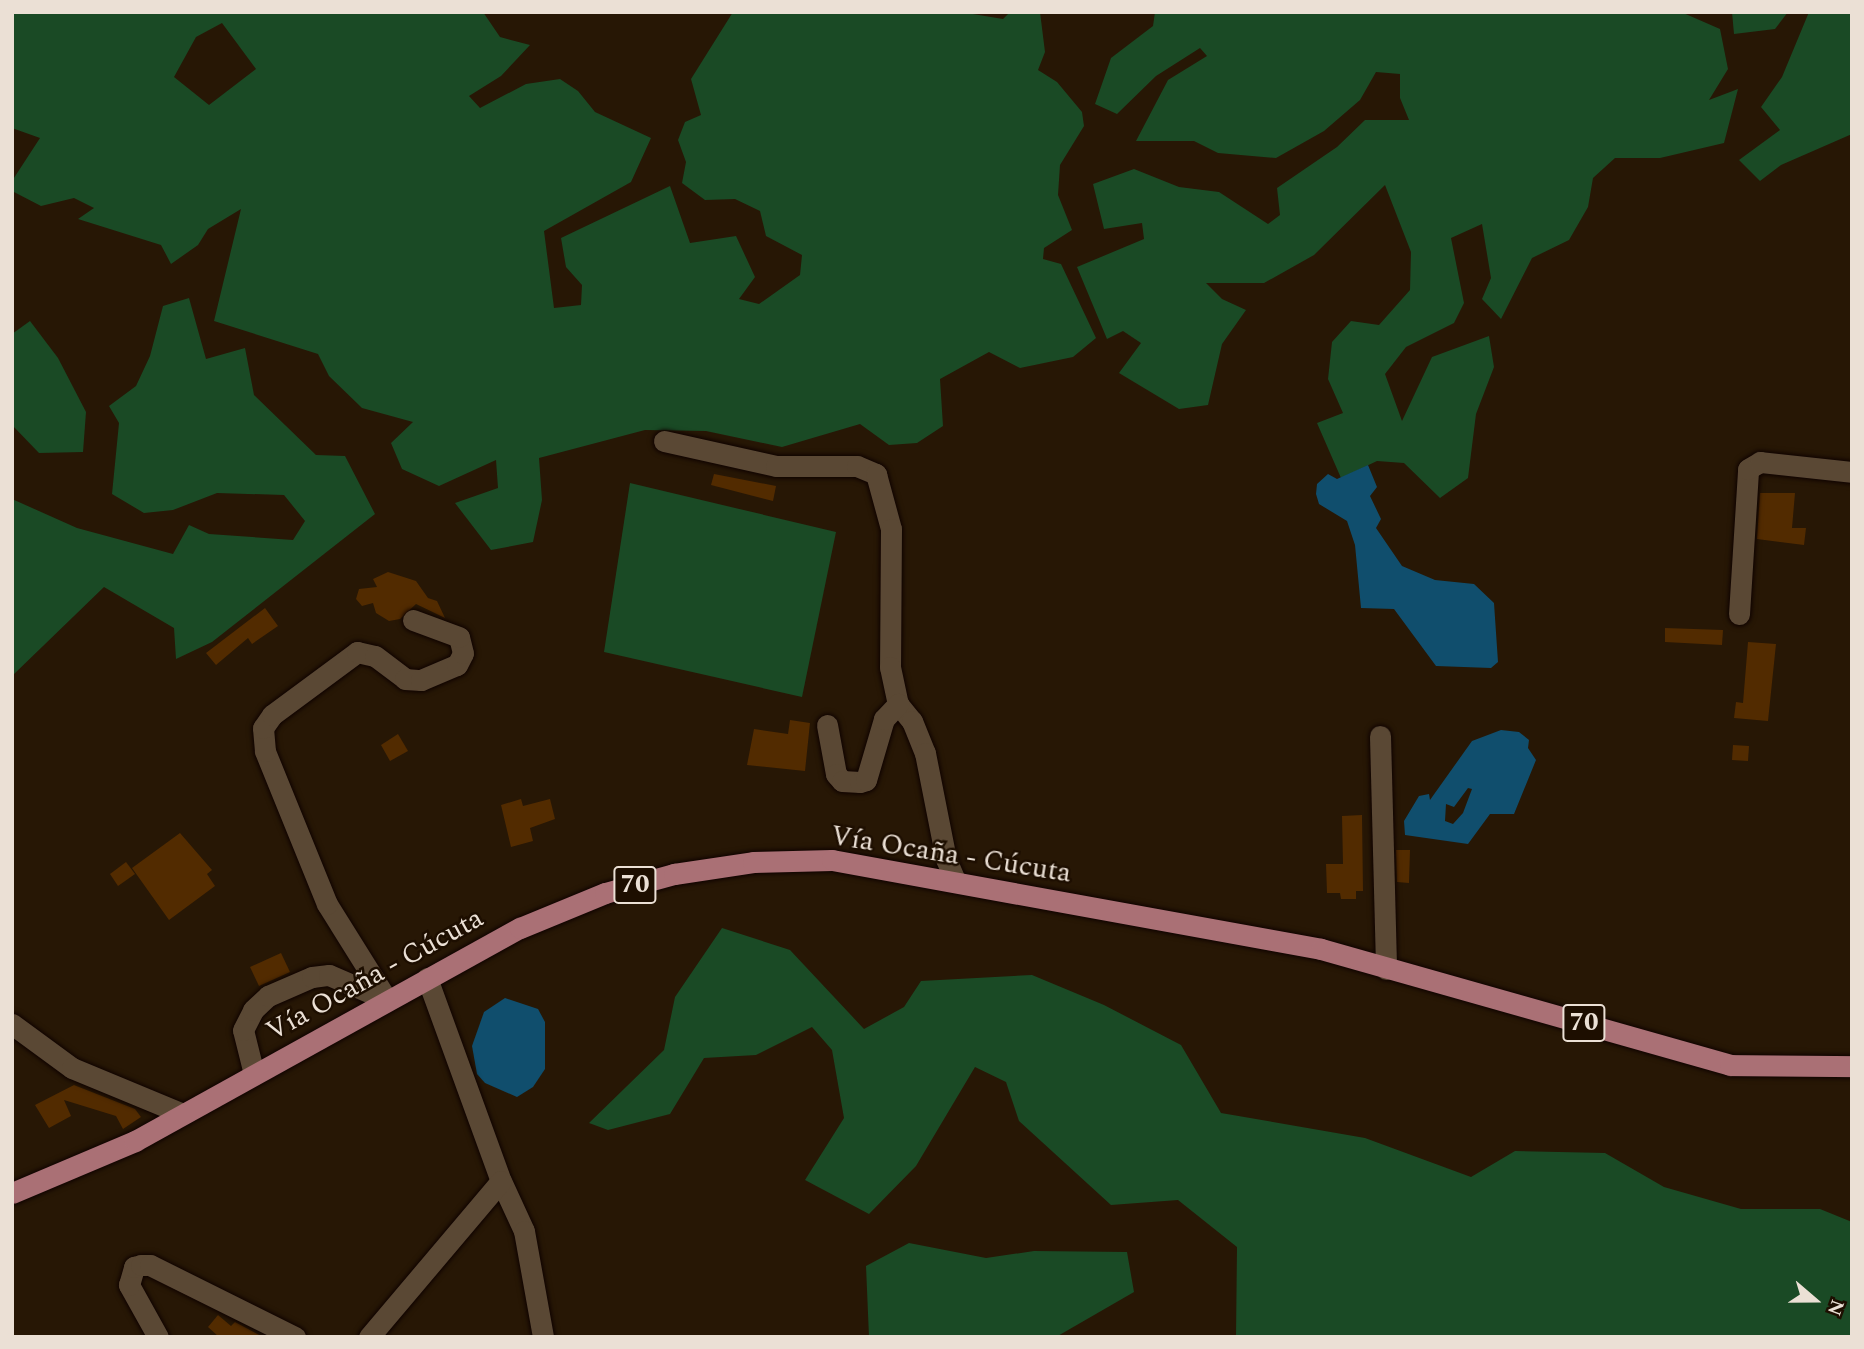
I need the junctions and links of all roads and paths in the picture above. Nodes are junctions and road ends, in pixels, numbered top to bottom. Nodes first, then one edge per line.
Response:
1 (664, 442) dead end
2 (1852, 472) edge
3 (1739, 614) dead end
4 (414, 620) dead end
5 (898, 704) junction
6 (827, 725) dead end
7 (1380, 736) dead end
8 (956, 882) junction
9 (1386, 969) junction
10 (427, 978) junction
11 (387, 1000) junction
12 (12, 1024) edge
13 (1852, 1066) edge
14 (254, 1074) junction
15 (183, 1114) junction
16 (501, 1181) junction
17 (12, 1193) edge
18 (158, 1337) edge
19 (295, 1337) edge
20 (369, 1337) edge
21 (543, 1337) edge

1 - 5 street
2 - 3 street
4 - 11 street
5 - 6 street
5 - 8 street
7 - 9 street
8 - 9 main road, Vía Ocaña - Cúcuta / 70
8 - 10 main road, Vía Ocaña - Cúcuta / 70
9 - 13 main road, Vía Ocaña - Cúcuta / 70
10 - 11 main road, Vía Ocaña - Cúcuta / 70
10 - 16 street
11 - 14 main road, Vía Ocaña - Cúcuta / 70
11 - 14 street
12 - 15 street
14 - 15 main road, Vía Ocaña - Cúcuta / 70
15 - 17 main road, Vía Ocaña - Cúcuta / 70
16 - 20 street
16 - 21 street
18 - 19 street

